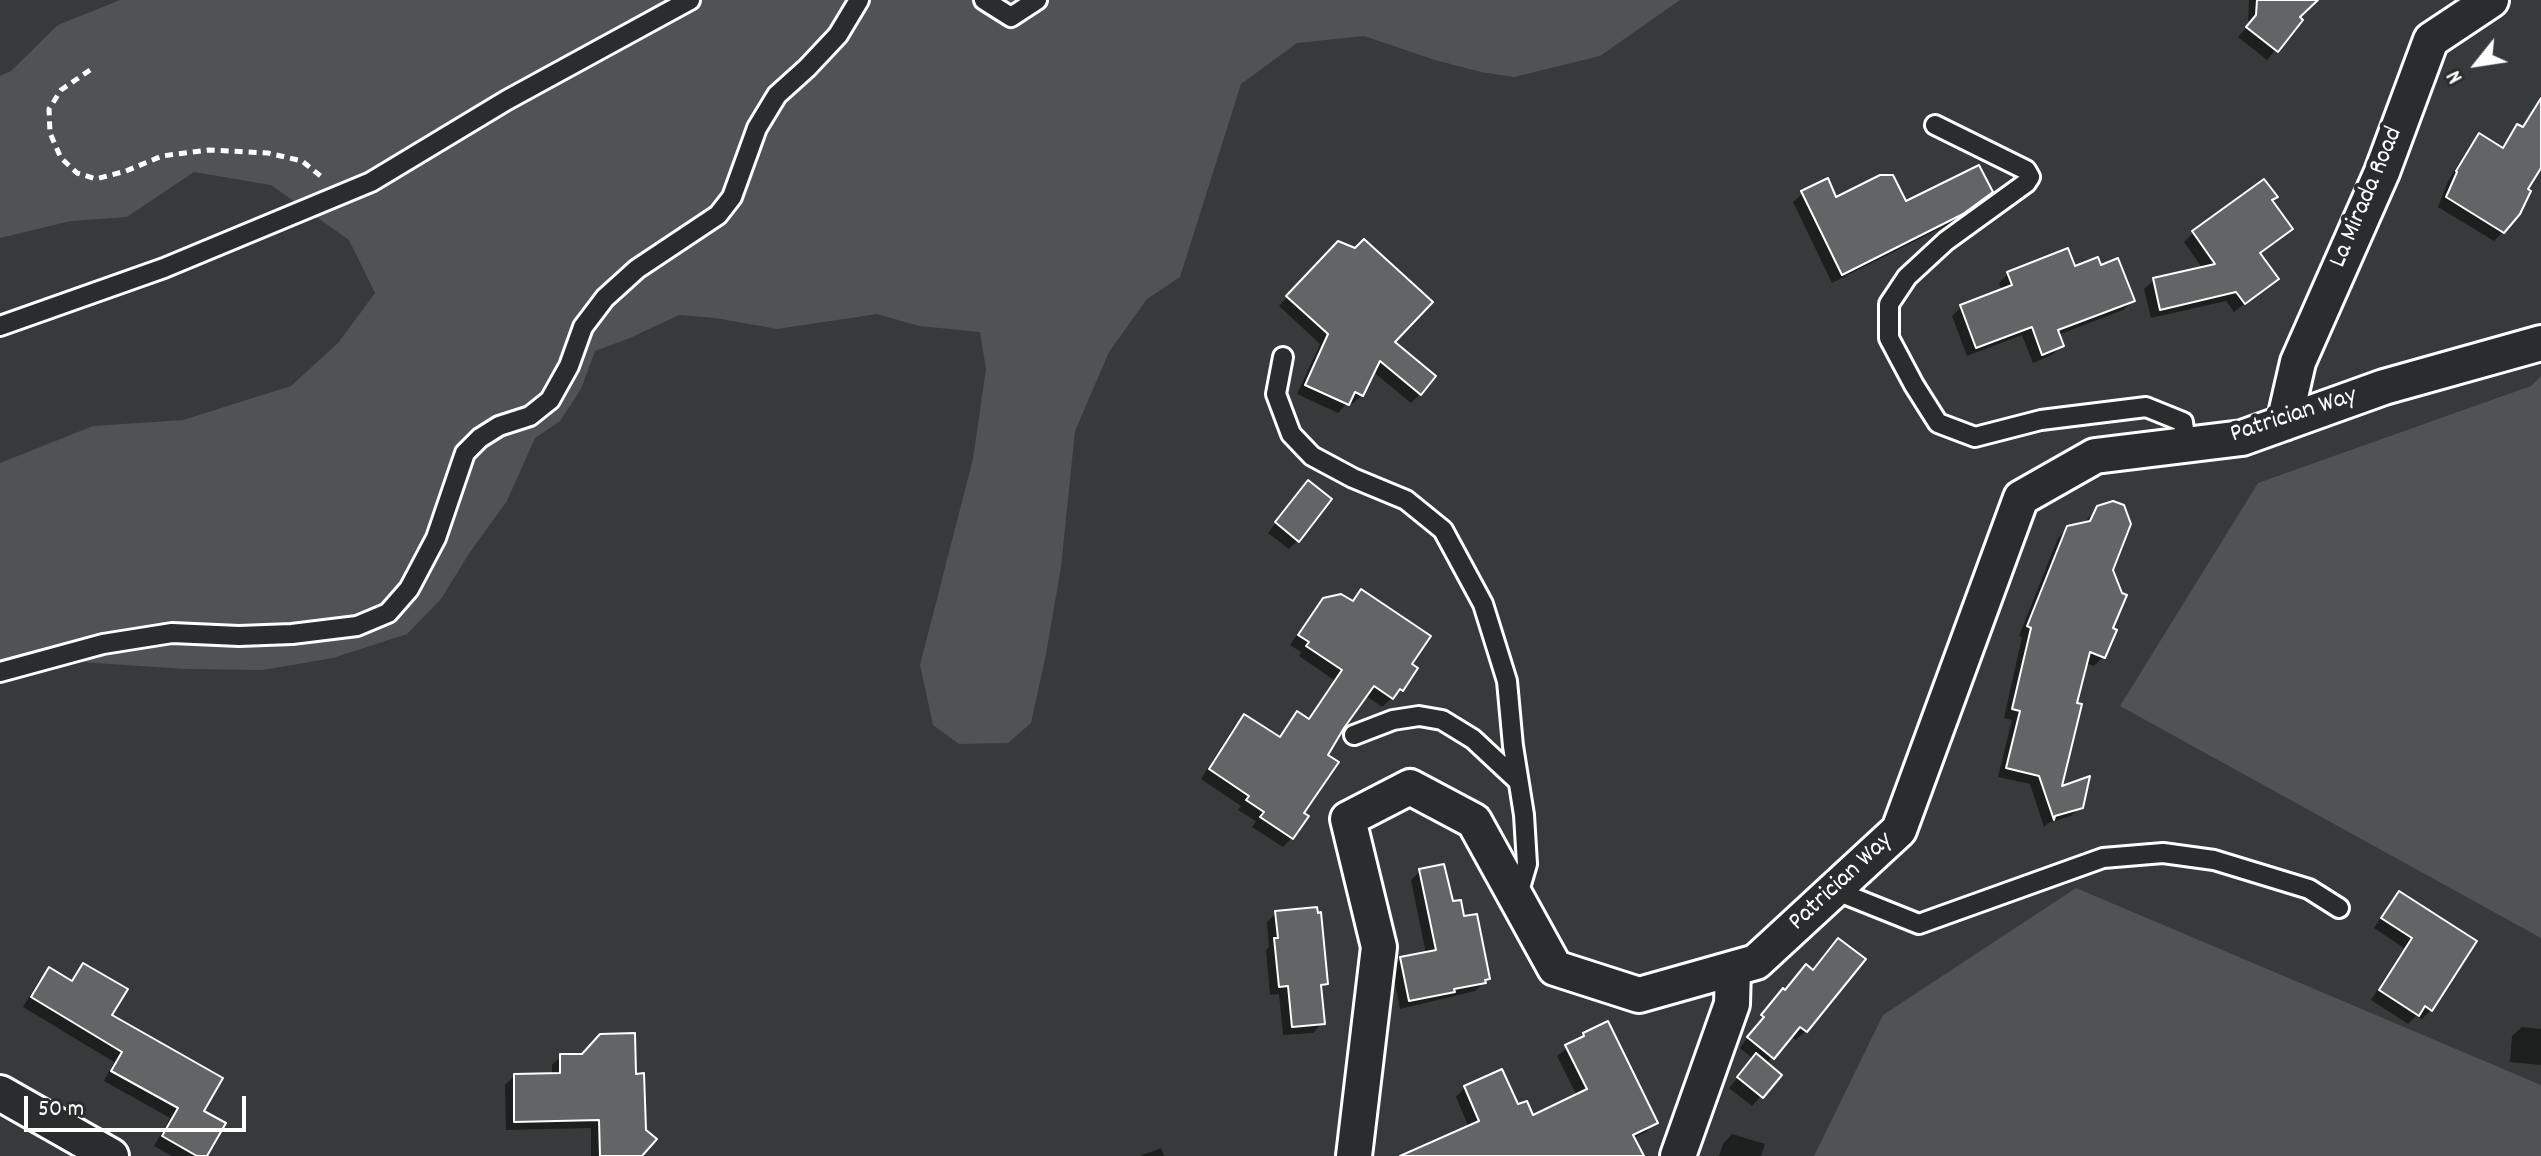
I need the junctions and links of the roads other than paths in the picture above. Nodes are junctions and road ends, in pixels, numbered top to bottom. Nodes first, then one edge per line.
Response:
1 (690, 0) edge
2 (859, 0) edge
3 (984, 0) edge
4 (1037, 0) edge
5 (2491, 0) edge
6 (1935, 125) dead end
7 (0, 326) edge
8 (2541, 343) edge
9 (1283, 357) dead end
10 (2284, 423) junction
11 (2186, 445) junction
12 (0, 672) edge
13 (1354, 735) dead end
14 (1518, 781) junction
15 (1834, 890) junction
16 (1517, 898) junction
17 (2339, 908) dead end
18 (1733, 969) junction
19 (0, 1093) edge
20 (111, 1156) edge
21 (1354, 1156) edge
22 (1678, 1156) edge

1 - 7 lane
2 - 12 lane
3 - 4 lane
5 - 10 street, La Mirada Road
6 - 11 lane
8 - 10 street, Patrician Way
9 - 14 lane
10 - 11 street, Patrician Way
11 - 15 street, Patrician Way
13 - 14 lane
14 - 16 lane
15 - 17 lane
15 - 18 street, Patrician Way
16 - 18 street, Patrician Way
16 - 21 street, Patrician Way
18 - 22 street
19 - 20 street

